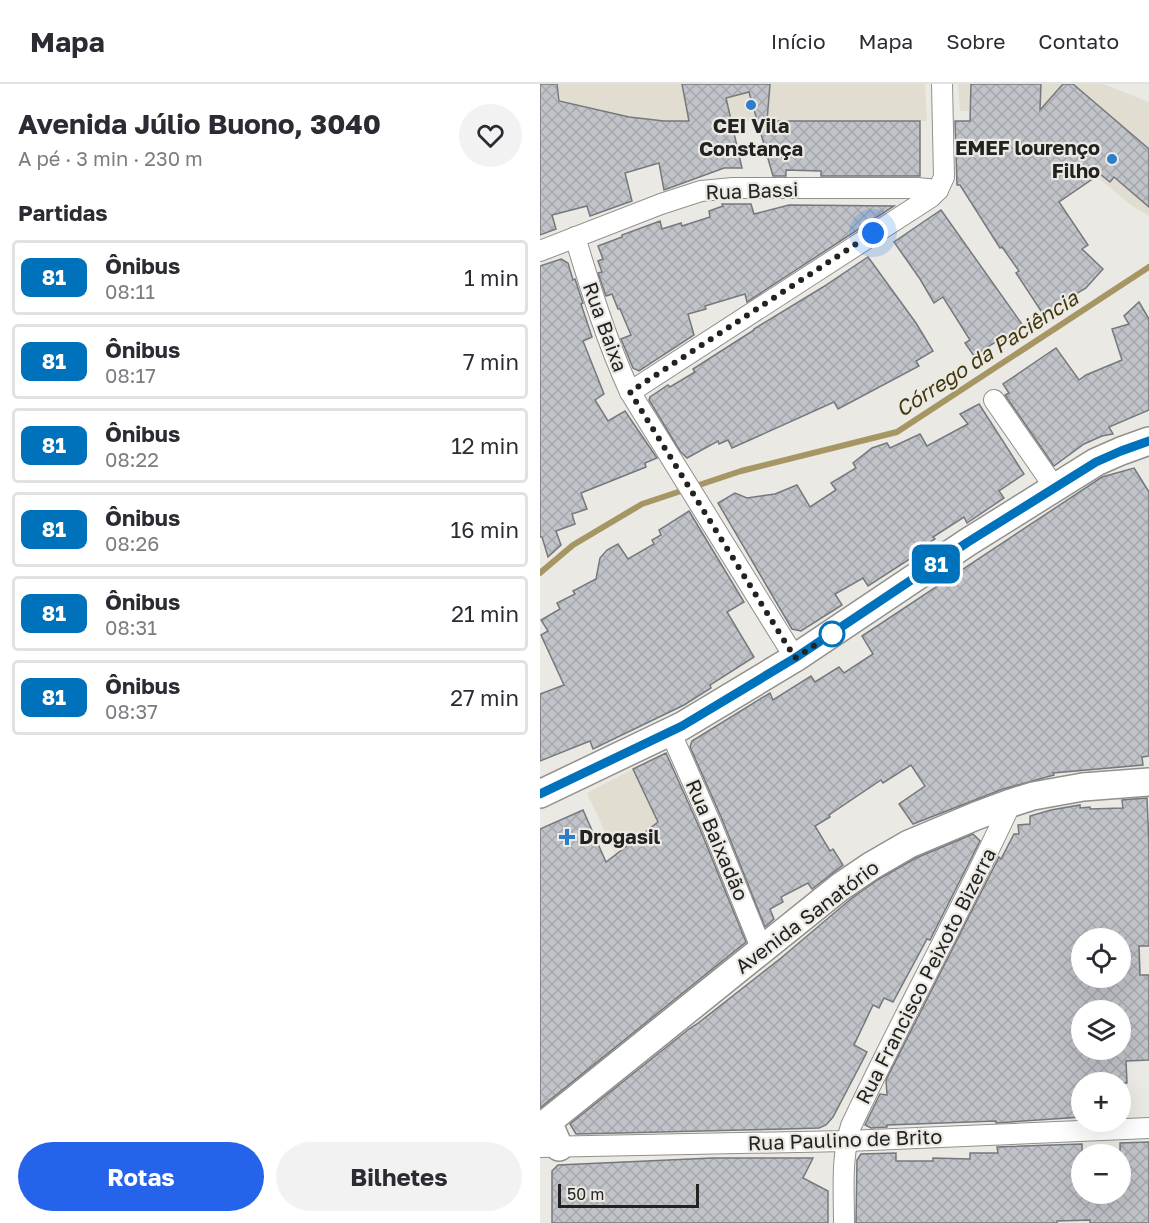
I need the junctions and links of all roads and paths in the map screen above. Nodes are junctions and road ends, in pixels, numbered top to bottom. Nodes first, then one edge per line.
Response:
1 (942, 84) edge
2 (935, 193) junction
3 (575, 237) junction
4 (540, 251) edge
5 (630, 392) junction
6 (994, 400) dead end
7 (1149, 441) edge
8 (1055, 488) junction
9 (795, 658) junction
10 (670, 731) junction
11 (1149, 782) edge
12 (540, 794) edge
13 (1011, 803) junction
14 (762, 950) junction
15 (1149, 1128) edge
16 (547, 1136) edge
17 (846, 1141) junction
18 (844, 1223) edge

1 - 2 street
2 - 3 street, Rua Bassi
2 - 5 street
3 - 4 street, Rua Bassi
3 - 5 street, Rua Baixa
5 - 9 street, Rua Baixa
6 - 8 street
7 - 8 street
8 - 9 street
9 - 10 street
10 - 12 street
10 - 14 street, Rua Baixadão
11 - 13 street, Avenida Sanatório
13 - 14 street, Avenida Sanatório
13 - 17 street, Rua Francisco Peixoto Bizerra
14 - 16 street, Avenida Sanatório
15 - 17 street, Rua Paulino de Brito
16 - 17 street, Rua Paulino de Brito
17 - 18 street, Rua Francisco Peixoto Bizerra

